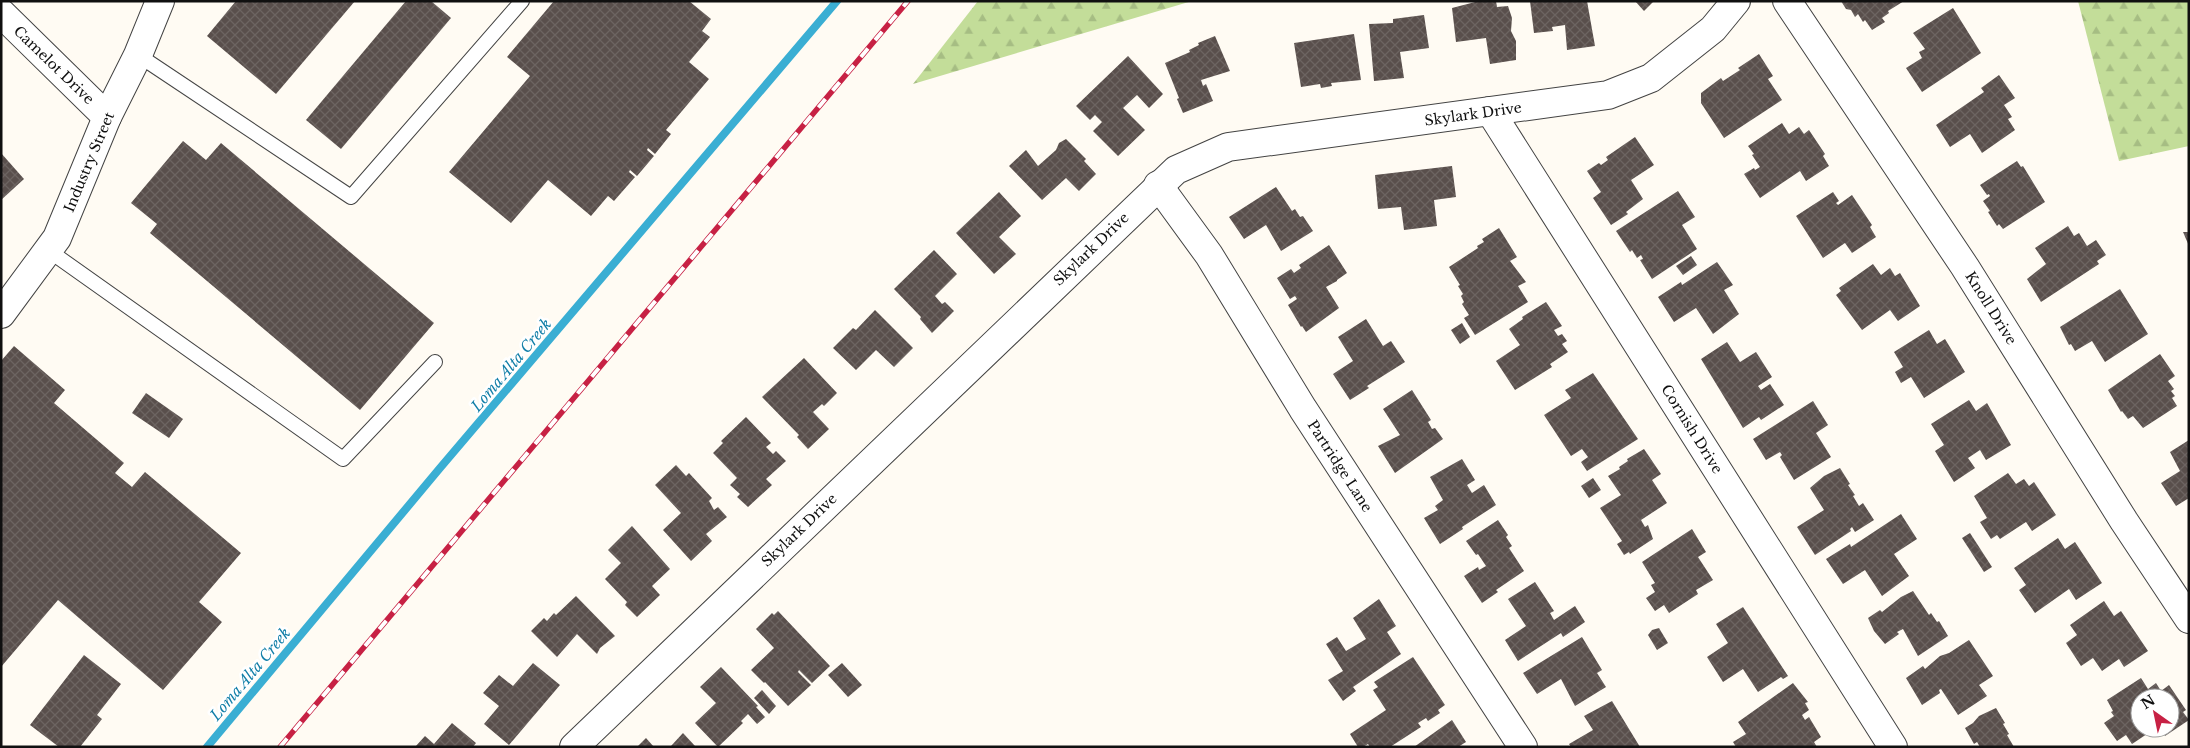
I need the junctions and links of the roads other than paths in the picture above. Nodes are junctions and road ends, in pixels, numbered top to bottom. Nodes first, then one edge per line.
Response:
1 (160, 1) edge
2 (522, 1) edge
3 (1736, 1) edge
4 (1787, 1) edge
5 (1, 13) edge
6 (138, 55) junction
7 (1490, 111) junction
8 (108, 117) junction
9 (1158, 185) junction
10 (48, 250) junction
11 (1, 314) edge
12 (435, 362) dead end
13 (2189, 619) edge
14 (574, 747) edge
15 (1523, 747) edge
16 (1893, 747) edge

1 - 6 street, Industry Street
2 - 6 lane
3 - 7 street, Skylark Drive
4 - 13 street, Knoll Drive
5 - 8 street, Camelot Drive
6 - 8 street, Industry Street
7 - 9 street, Skylark Drive
7 - 16 street, Cornish Drive
8 - 10 street, Industry Street
9 - 14 street, Skylark Drive
9 - 15 street, Partridge Lane
10 - 11 street, Industry Street
10 - 12 lane

